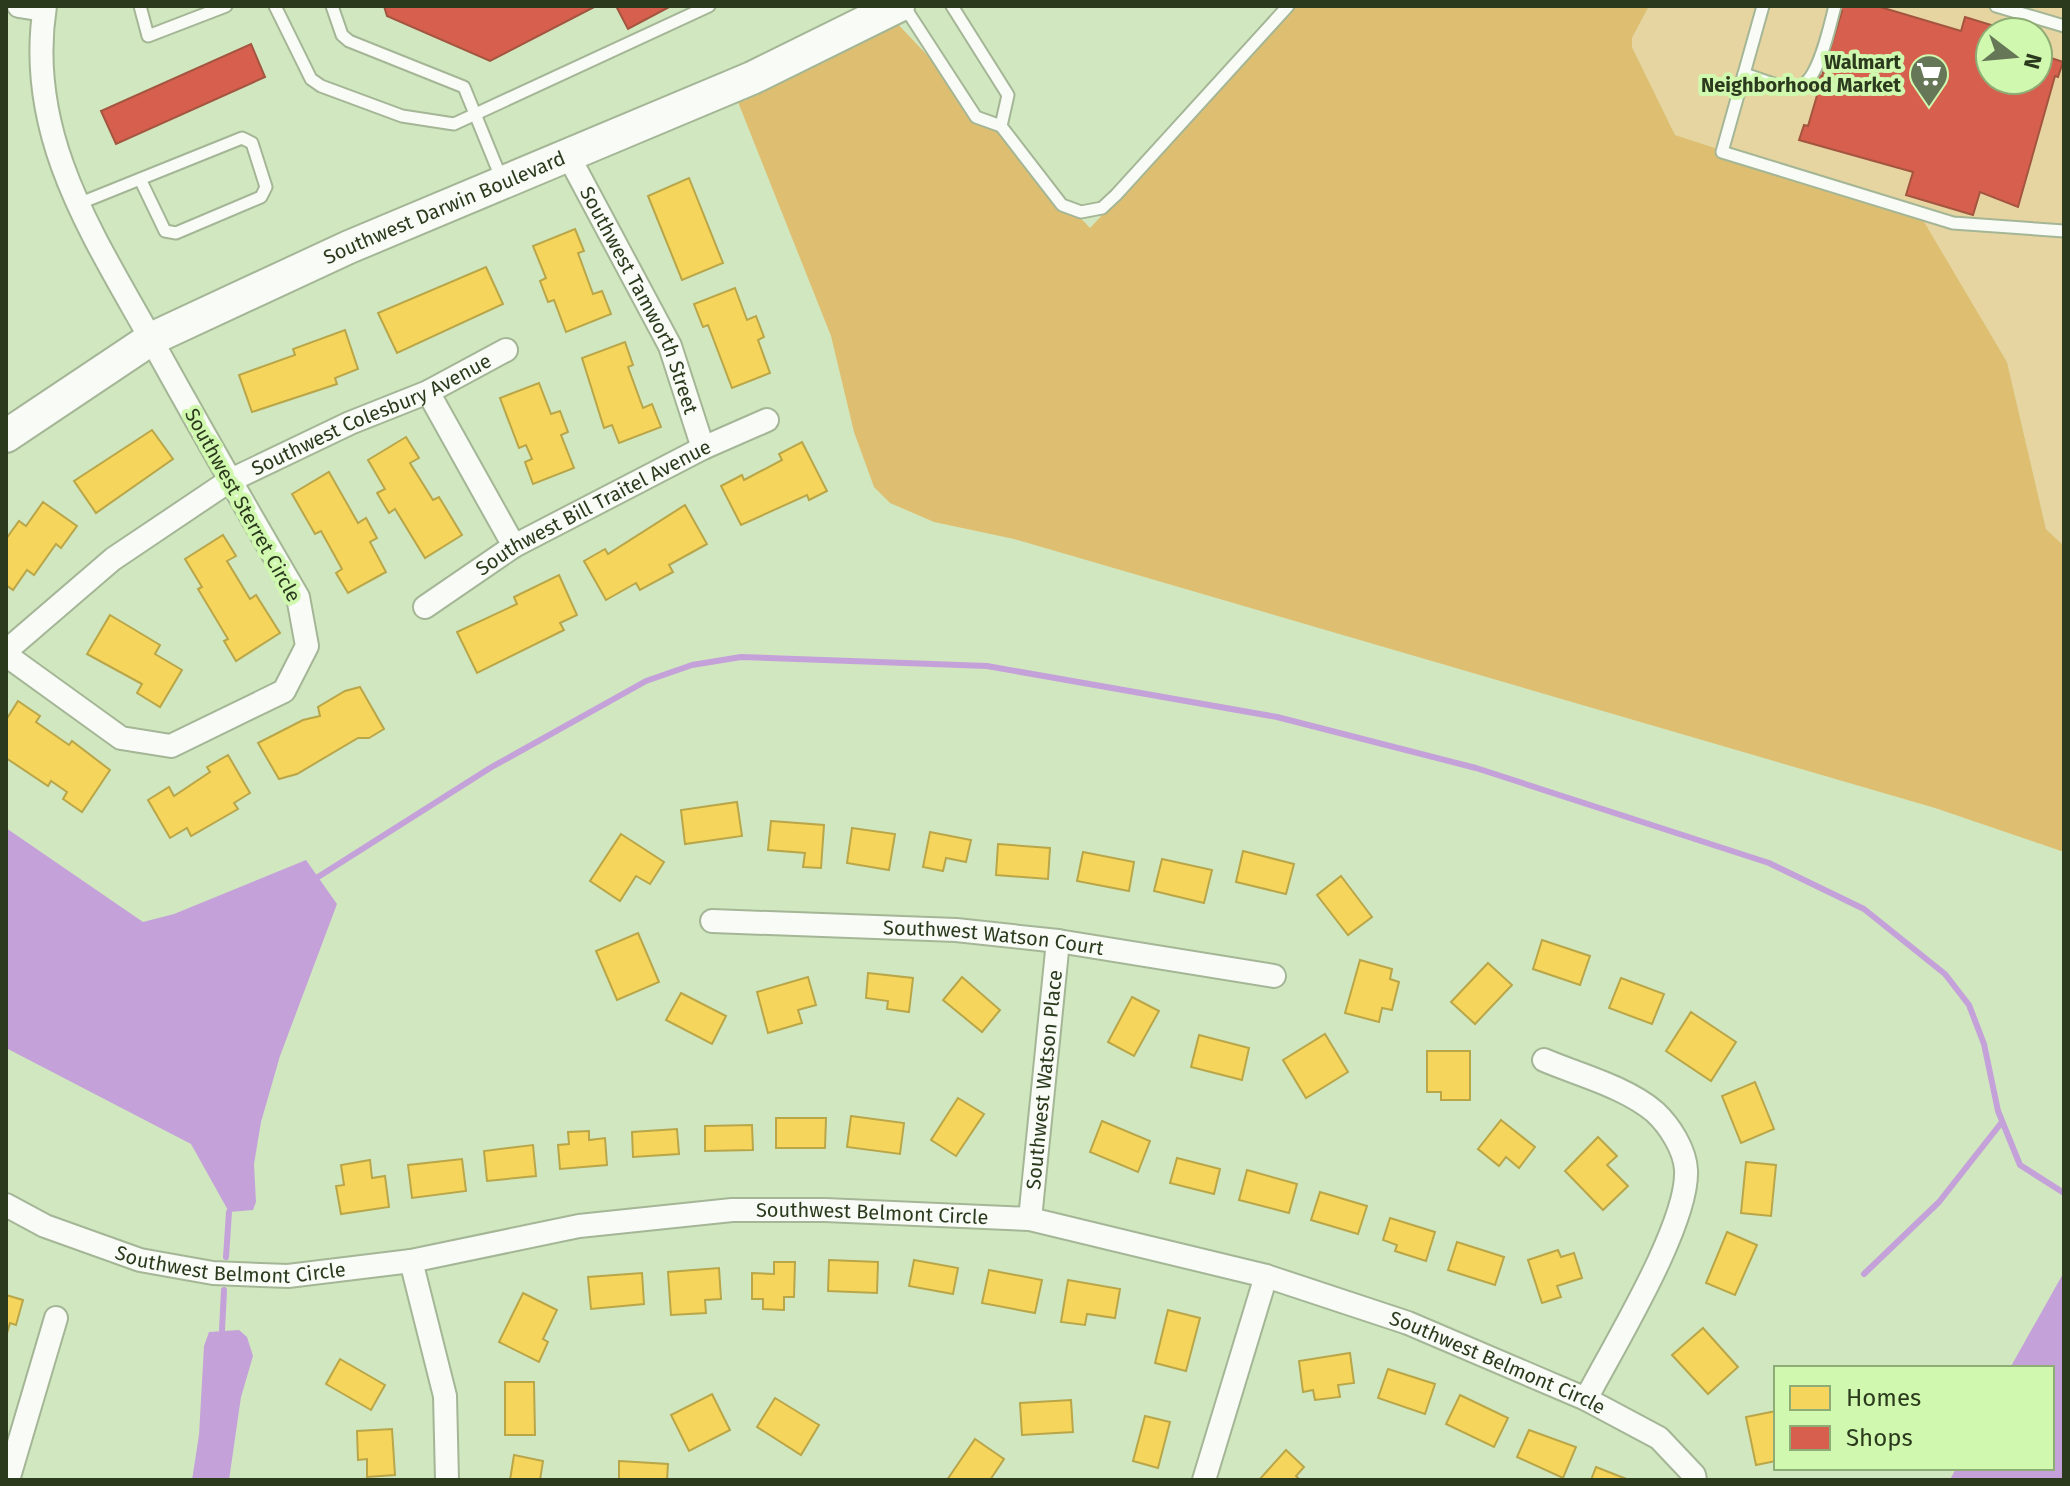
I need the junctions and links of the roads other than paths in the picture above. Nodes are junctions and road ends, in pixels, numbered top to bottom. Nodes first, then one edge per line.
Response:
1 (19, 6) edge
2 (140, 6) edge
3 (226, 6) edge
4 (275, 6) edge
5 (332, 6) edge
6 (709, 6) edge
7 (898, 6) edge
8 (904, 6) edge
9 (952, 6) edge
10 (1288, 6) edge
11 (1763, 6) edge
12 (1835, 6) edge
13 (1996, 6) edge
14 (44, 8) edge
15 (2064, 26) edge
16 (1744, 74) junction
17 (476, 114) junction
18 (1001, 126) junction
19 (569, 157) junction
20 (140, 179) junction
21 (503, 184) junction
22 (77, 204) junction
23 (2064, 231) edge
24 (151, 339) junction
25 (506, 350) dead end
26 (428, 392) junction
27 (767, 420) dead end
28 (6, 436) edge
29 (703, 448) junction
30 (229, 481) junction
31 (514, 546) junction
32 (425, 607) dead end
33 (6, 653) edge
34 (712, 921) dead end
35 (1058, 941) junction
36 (1274, 976) dead end
37 (1544, 1060) dead end
38 (6, 1205) edge
39 (1030, 1219) junction
40 (411, 1261) junction
41 (1266, 1276) junction
42 (56, 1318) dead end
43 (1586, 1399) junction
44 (15, 1428) edge
45 (8, 1480) edge
46 (447, 1480) edge
47 (1204, 1480) edge
48 (1695, 1480) edge

1 - 14 street
2 - 3 lane
4 - 17 lane
5 - 17 lane
6 - 17 lane
7 - 19 street, Southwest Darwin Boulevard
8 - 18 lane
9 - 18 lane
10 - 18 lane
11 - 16 lane
12 - 16 lane
13 - 15 lane
14 - 22 street, Southwest Sterret Circle
16 - 23 lane
17 - 21 lane
19 - 21 street, Southwest Darwin Boulevard
19 - 29 street, Southwest Tamworth Street
20 - 20 lane
20 - 22 lane
21 - 24 street, Southwest Darwin Boulevard
22 - 24 street, Southwest Sterret Circle
24 - 28 street, Southwest Darwin Boulevard
24 - 30 street, Southwest Sterret Circle
25 - 26 street, Southwest Colesbury Avenue
26 - 30 street, Southwest Colesbury Avenue
26 - 31 street
27 - 29 street, Southwest Bill Traitel Avenue
29 - 31 street, Southwest Bill Traitel Avenue
30 - 33 street, Southwest Colesbury Avenue
30 - 33 street, Southwest Sterret Circle
31 - 32 street, Southwest Bill Traitel Avenue
34 - 35 street, Southwest Watson Court
35 - 36 street, Southwest Watson Court
35 - 39 street, Southwest Watson Place
37 - 43 street
38 - 40 street, Southwest Belmont Circle
39 - 40 street, Southwest Belmont Circle
39 - 41 street, Southwest Belmont Circle
40 - 46 street
41 - 43 street, Southwest Belmont Circle
41 - 47 street
42 - 44 street
43 - 48 street, Southwest Belmont Circle
44 - 45 street

